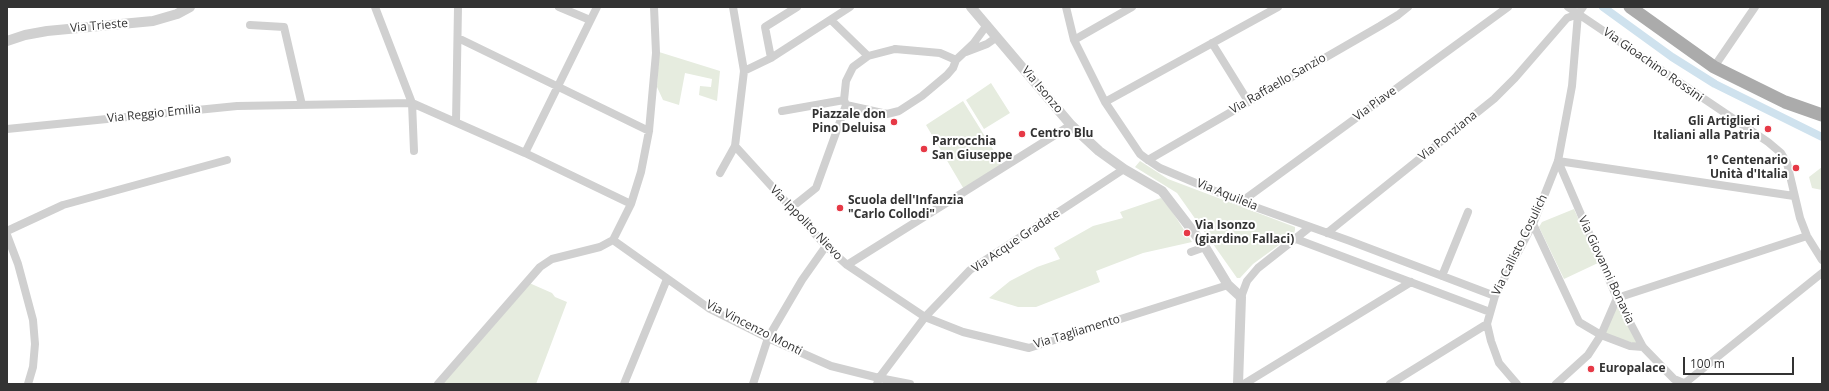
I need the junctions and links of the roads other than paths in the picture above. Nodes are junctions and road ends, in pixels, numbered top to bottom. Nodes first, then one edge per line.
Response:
1 (190, 7) edge
2 (375, 7) edge
3 (458, 7) edge
4 (559, 7) edge
5 (597, 7) edge
6 (654, 7) edge
7 (733, 7) edge
8 (797, 7) edge
9 (850, 7) edge
10 (971, 7) edge
11 (1066, 7) edge
12 (1132, 7) edge
13 (1278, 7) edge
14 (1408, 7) edge
15 (1508, 7) edge
16 (1568, 7) edge
17 (1630, 7) edge
18 (1755, 7) edge
19 (840, 10) edge
20 (1580, 10) edge
21 (590, 20) junction
22 (831, 20) junction
23 (250, 25) dead end
24 (987, 25) junction
25 (1559, 28) junction
26 (1576, 30) junction
27 (997, 37) junction
28 (458, 38) junction
29 (1074, 40) junction
30 (7, 42) edge
31 (1212, 43) junction
32 (965, 53) junction
33 (868, 56) junction
34 (771, 58) junction
35 (956, 60) junction
36 (1714, 67) junction
37 (744, 71) junction
38 (557, 86) junction
39 (1248, 101) junction
40 (845, 102) junction
41 (1105, 102) junction
42 (412, 103) junction
43 (302, 105) junction
44 (782, 111) dead end
45 (1822, 115) edge
46 (456, 122) junction
47 (1071, 125) junction
48 (7, 129) edge
49 (649, 131) junction
50 (735, 146) junction
51 (414, 151) dead end
52 (525, 153) junction
53 (227, 160) dead end
54 (1148, 160) junction
55 (1558, 161) junction
56 (1124, 169) junction
57 (720, 173) dead end
58 (1794, 196) junction
59 (1241, 202) junction
60 (631, 204) junction
61 (790, 208) junction
62 (1468, 212) dead end
63 (1533, 224) junction
64 (1310, 227) junction
65 (7, 231) edge
66 (1327, 233) junction
67 (7, 235) edge
68 (1808, 236) junction
69 (1296, 239) junction
70 (613, 240) junction
71 (826, 246) junction
72 (1204, 247) junction
73 (1191, 252) dead end
74 (1822, 260) edge
75 (847, 265) junction
76 (1822, 273) edge
77 (1442, 276) junction
78 (667, 279) junction
79 (1411, 282) junction
80 (1228, 285) junction
81 (1495, 296) junction
82 (1241, 297) junction
83 (1617, 298) junction
84 (1490, 312) junction
85 (925, 317) junction
86 (1487, 324) junction
87 (1601, 335) junction
88 (768, 338) junction
89 (1643, 347) junction
90 (878, 381) edge
91 (1671, 382) edge
92 (1685, 383) edge
93 (28, 384) edge
94 (438, 384) edge
95 (624, 384) edge
96 (753, 384) edge
97 (910, 384) edge
98 (1238, 384) edge
99 (1244, 384) edge
100 (1390, 384) edge
101 (1516, 384) edge
102 (1556, 384) edge

1 - 30 street, Via Trieste
2 - 42 street
3 - 28 street
4 - 21 street
5 - 21 street
6 - 49 street
7 - 37 street
8 - 34 street
9 - 19 street
10 - 24 street, Via Isonzo
11 - 29 street, Via Aquileia
12 - 29 street
13 - 31 street
14 - 39 street, Via Raffaello Sanzio
15 - 59 street, Via Piave
16 - 20 street, Via Gioachino Rossini
17 - 36 main road
18 - 36 street
19 - 22 street
20 - 25 street, Via Ponziana
20 - 26 street, Via Callisto Cosulich
20 - 58 street, Via Gioachino Rossini
21 - 38 street
22 - 33 street
22 - 34 street
23 - 43 street
24 - 27 street, Via Isonzo
24 - 32 street
25 - 26 street
25 - 66 street, Via Ponziana
26 - 55 street, Via Callisto Cosulich
27 - 32 street
27 - 47 street, Via Isonzo
28 - 38 street
28 - 46 street
29 - 41 street, Via Aquileia
31 - 39 street
31 - 41 street
32 - 35 street
33 - 35 street
33 - 40 street
34 - 37 street
35 - 40 street
36 - 45 main road
37 - 50 street
38 - 49 street
38 - 52 street
39 - 54 street, Via Raffaello Sanzio
40 - 44 street
40 - 61 street
41 - 54 street, Via Aquileia
42 - 43 street, Via Reggio Emilia
42 - 46 street
42 - 51 street
43 - 48 street, Via Reggio Emilia
46 - 52 street
47 - 56 street, Via Isonzo
47 - 75 street
49 - 60 street
50 - 57 street
50 - 61 street, Via Ippolito Nievo
52 - 60 street
53 - 65 street
54 - 59 street, Via Aquileia
55 - 58 street
55 - 63 street, Via Callisto Cosulich
55 - 83 street, Via Giovanni Bonavia
56 - 72 street, Via Isonzo
56 - 85 street, Via Acque Gradate
58 - 68 street, Via Gioachino Rossini
59 - 64 street, Via Aquileia
60 - 70 street
61 - 71 street, Via Ippolito Nievo
62 - 77 street
63 - 81 street, Via Callisto Cosulich
63 - 87 street
64 - 66 street, Via Aquileia
64 - 69 street
66 - 77 street, Via Aquileia
67 - 93 street
68 - 74 street, Via Gioachino Rossini
68 - 83 street
69 - 79 street
69 - 82 street
70 - 78 street, Via Vincenzo Monti
70 - 94 street
71 - 75 street, Via Ippolito Nievo
71 - 88 street
72 - 73 street
72 - 80 street, Via Isonzo
75 - 85 street, Via Ippolito Nievo
76 - 92 street
77 - 81 street, Via Aquileia
78 - 88 street, Via Vincenzo Monti
78 - 95 street
79 - 84 street
79 - 99 street
80 - 82 street, Via Isonzo
80 - 85 street, Via Tagliamento
81 - 84 street, Via Callisto Cosulich
82 - 98 street
83 - 87 street
83 - 89 street, Via Giovanni Bonavia
84 - 86 street, Via Callisto Cosulich
85 - 90 street, Via Acque Gradate
86 - 100 street
86 - 101 street, Via Callisto Cosulich
87 - 89 street
87 - 102 street
88 - 90 street, Via Vincenzo Monti
88 - 96 street
89 - 91 street, Via Giovanni Bonavia
90 - 97 street, Via Vincenzo Monti
91 - 92 street, Via Giovanni Bonavia

